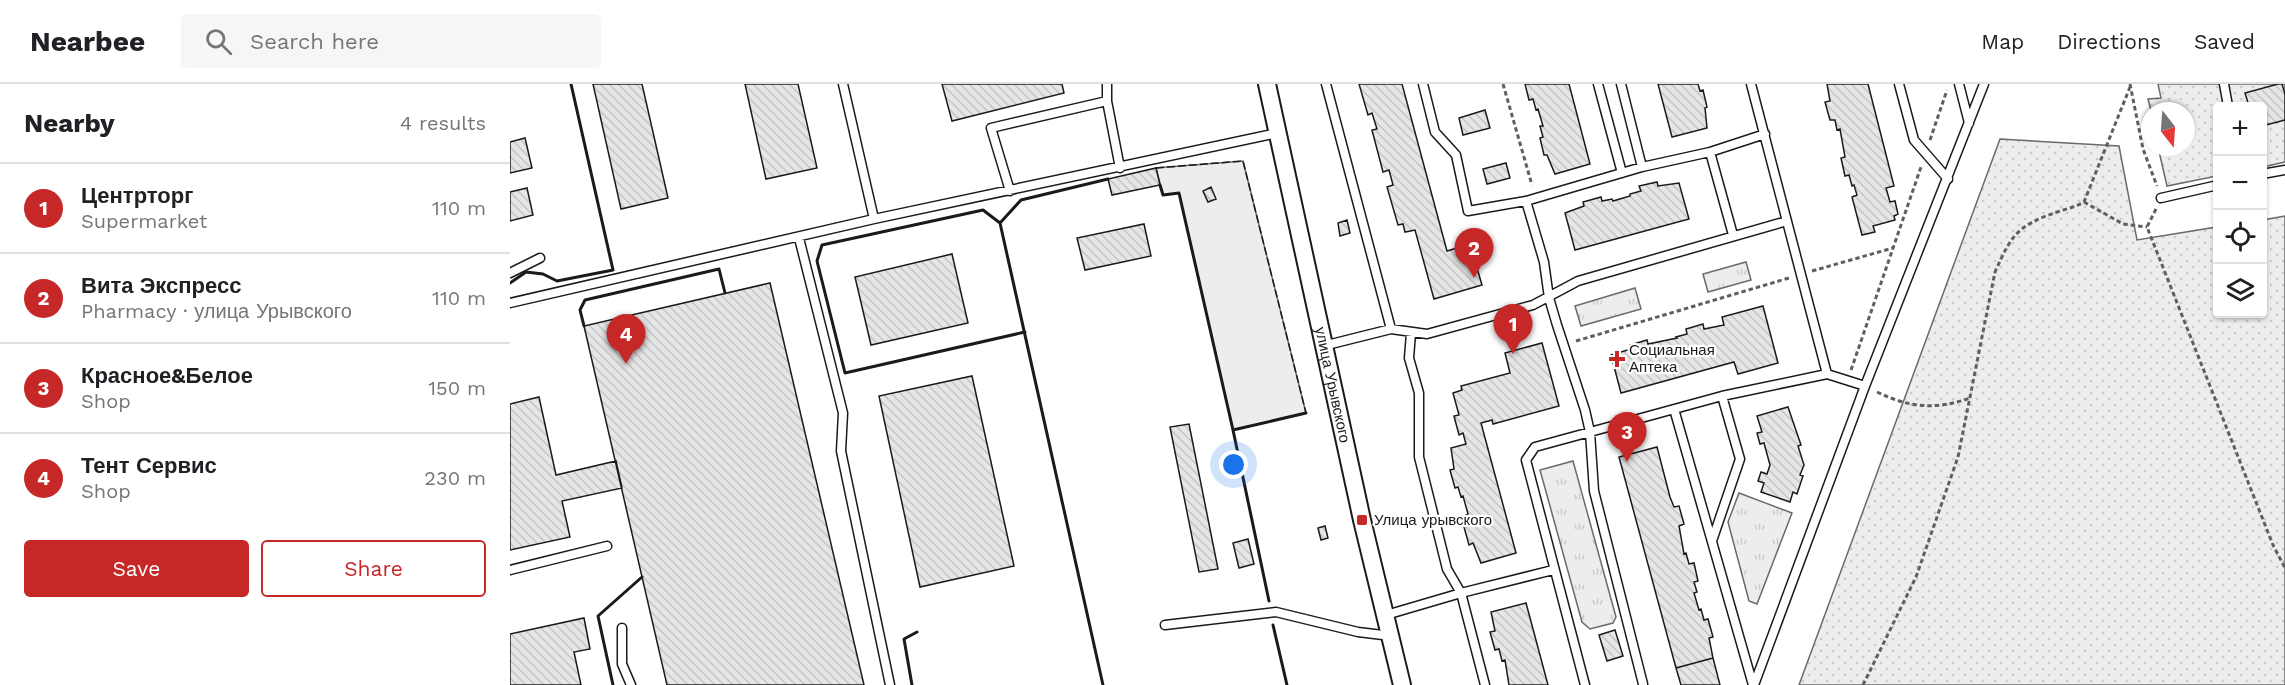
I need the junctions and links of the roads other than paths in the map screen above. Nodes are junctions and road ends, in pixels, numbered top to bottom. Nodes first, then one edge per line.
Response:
1 (843, 84) edge
2 (1107, 84) edge
3 (1267, 84) edge
4 (1326, 84) edge
5 (1423, 84) edge
6 (1598, 84) edge
7 (1621, 84) edge
8 (1751, 84) edge
9 (1899, 84) edge
10 (1959, 84) edge
11 (1984, 84) edge
12 (2224, 84) edge
13 (1107, 101) junction
14 (2227, 102) edge
15 (1969, 123) junction
16 (1277, 134) junction
17 (1765, 134) junction
18 (1710, 152) junction
19 (1642, 167) junction
20 (1120, 168) junction
21 (2285, 170) edge
22 (1622, 173) junction
23 (2267, 173) edge
24 (1948, 179) junction
25 (2213, 185) edge
26 (1010, 191) junction
27 (2161, 198) road end
28 (1526, 201) junction
29 (874, 219) junction
30 (1787, 221) junction
31 (1733, 235) junction
32 (798, 238) junction
33 (540, 258) dead end
34 (510, 273) edge
35 (1550, 298) junction
36 (510, 303) edge
37 (1391, 329) junction
38 (1411, 333) junction
39 (1323, 346) junction
40 (1827, 374) junction
41 (1865, 386) junction
42 (1722, 396) junction
43 (1674, 409) junction
44 (1590, 432) junction
45 (1712, 542) junction
46 (607, 546) dead end
47 (510, 570) edge
48 (1553, 570) junction
49 (1461, 593) junction
50 (1386, 615) junction
51 (1165, 625) dead end
52 (622, 628) dead end
53 (1391, 636) junction
54 (1643, 684) edge
55 (631, 685) edge
56 (890, 685) edge
57 (1402, 685) edge
58 (1485, 685) edge
59 (1585, 685) edge
60 (1754, 685) edge

1 - 29 lane
2 - 13 lane
3 - 16 street, улица Урывского
4 - 37 lane
5 - 28 lane
6 - 22 lane
7 - 19 lane
8 - 17 lane
9 - 24 lane
10 - 15 lane
11 - 15 lane
12 - 14 lane
13 - 20 lane
13 - 26 lane
15 - 24 lane
16 - 20 lane
16 - 39 street, улица Урывского
17 - 18 lane
17 - 30 lane
18 - 19 lane
18 - 31 lane
19 - 22 lane
20 - 26 lane
21 - 23 lane
22 - 28 lane
24 - 41 lane
25 - 27 lane
26 - 29 lane
28 - 35 lane
29 - 32 lane
30 - 31 lane
30 - 40 lane
31 - 35 lane
32 - 36 lane
32 - 56 lane
33 - 34 lane
35 - 38 lane
35 - 44 lane
37 - 38 lane
37 - 39 lane
38 - 49 lane
39 - 50 street, улица Урывского
40 - 41 lane
40 - 42 lane
41 - 60 lane
42 - 43 lane
42 - 45 lane
43 - 44 lane
43 - 45 lane
44 - 48 lane
44 - 54 lane
45 - 60 lane
46 - 47 lane
48 - 49 lane
48 - 59 lane
49 - 50 lane
49 - 58 lane
50 - 53 street, улица Урывского
51 - 53 lane
52 - 55 lane
53 - 57 street, улица Урывского

